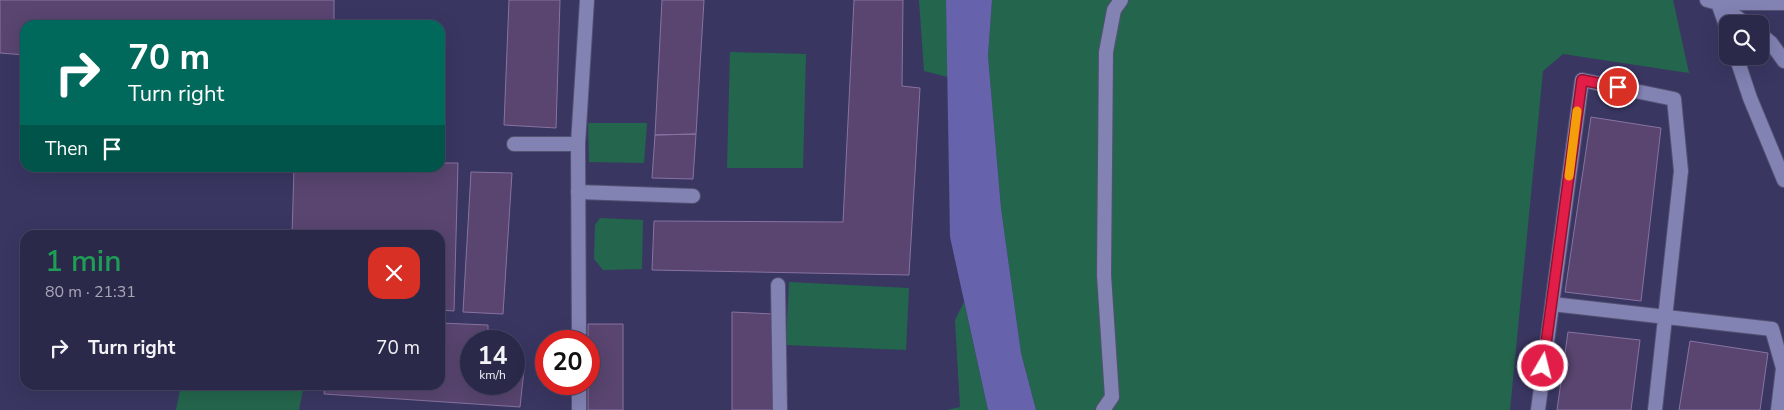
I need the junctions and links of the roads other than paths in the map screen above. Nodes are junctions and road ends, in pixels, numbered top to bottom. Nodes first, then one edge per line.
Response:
1 (587, 0) edge
2 (1121, 0) edge
3 (1713, 1) edge
4 (1784, 3) edge
5 (1720, 15) edge
6 (1733, 15) edge
7 (1769, 41) edge
8 (1784, 61) edge
9 (1739, 65) edge
10 (514, 144) dead end
11 (578, 144) junction
12 (1784, 180) edge
13 (578, 192) junction
14 (693, 196) dead end
15 (778, 285) dead end
16 (1552, 304) junction
17 (1666, 318) junction
18 (579, 330) edge
19 (579, 395) edge
20 (579, 410) edge
21 (780, 410) edge
22 (1103, 410) edge
23 (1538, 410) edge
24 (1655, 410) edge
25 (1778, 410) edge

1 - 11 street
2 - 22 street
3 - 4 street
3 - 5 street
3 - 6 street
7 - 8 street
9 - 12 street
10 - 11 street
11 - 13 street
13 - 14 street
13 - 18 street
15 - 21 street
16 - 17 street
16 - 17 street
16 - 23 street
17 - 24 street
17 - 25 street
19 - 20 street

